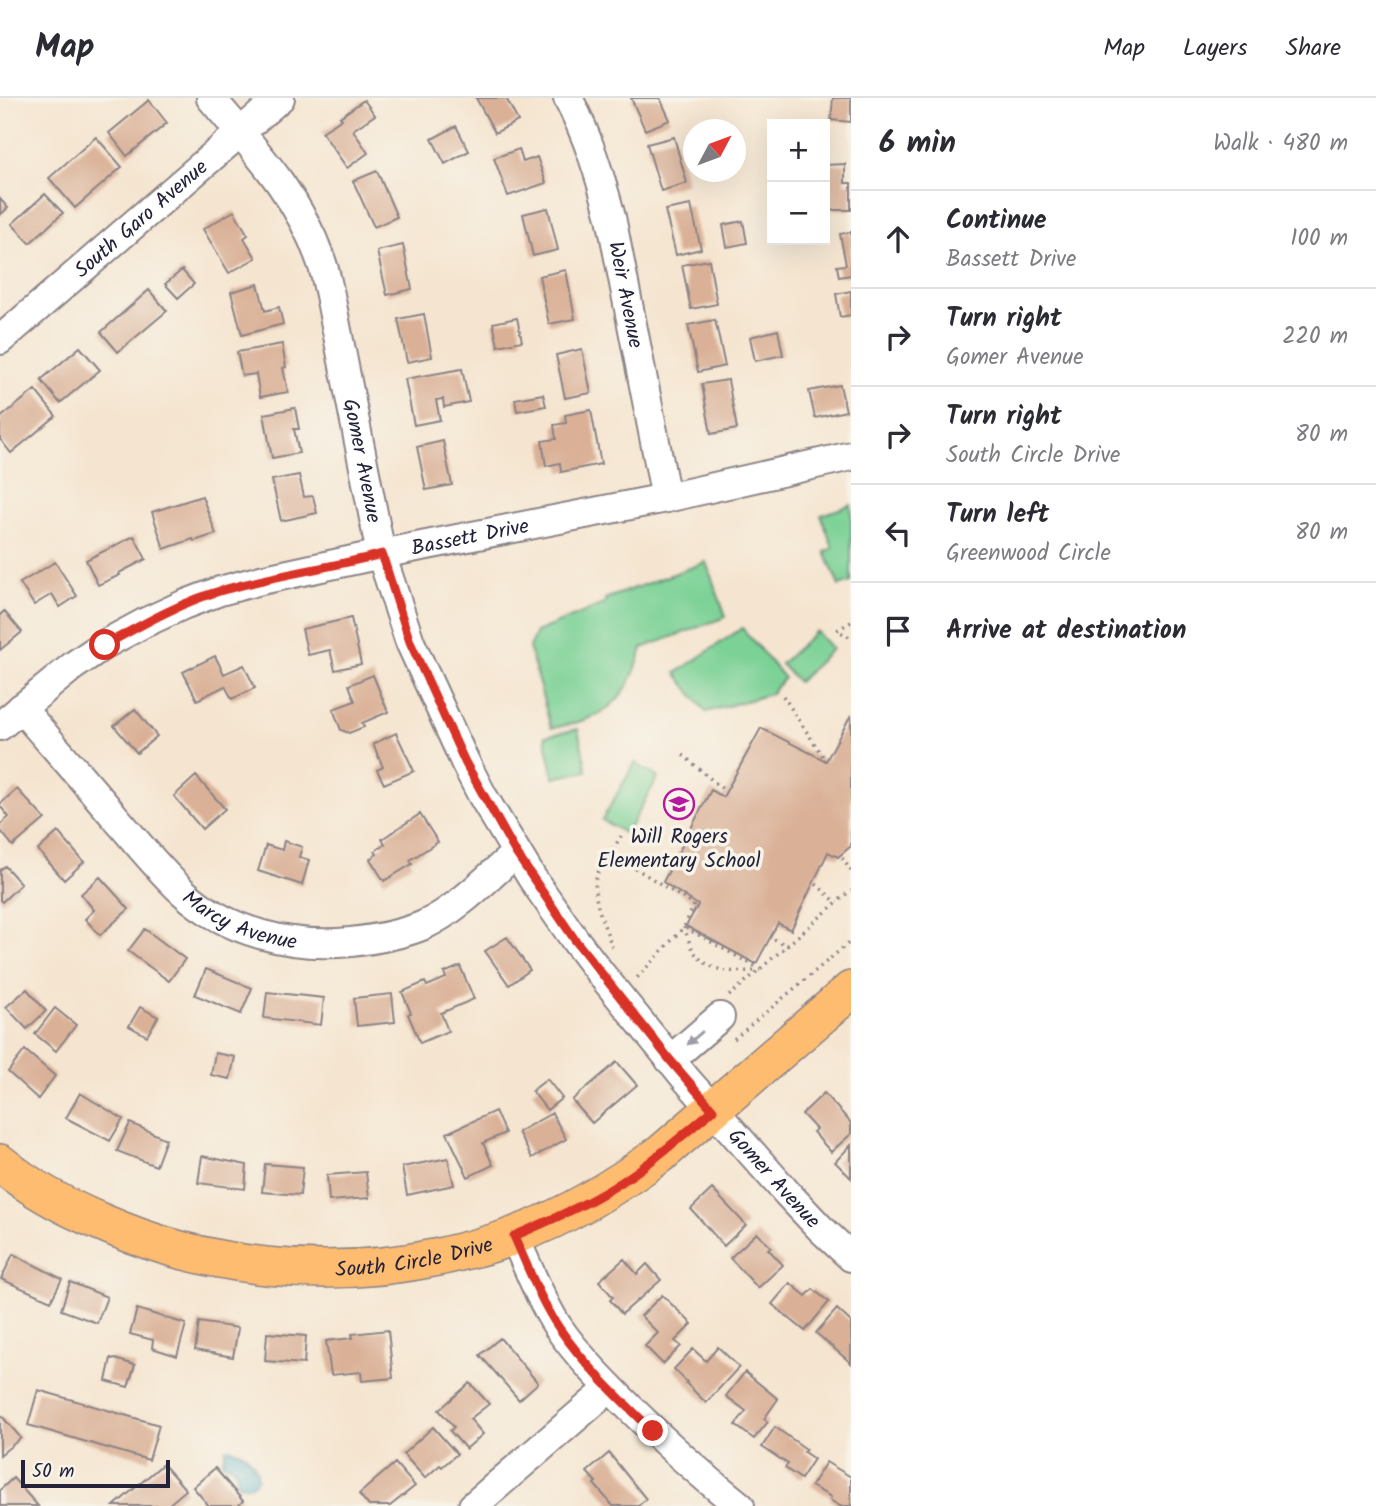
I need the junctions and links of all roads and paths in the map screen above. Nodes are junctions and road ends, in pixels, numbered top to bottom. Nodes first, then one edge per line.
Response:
1 (211, 98) edge
2 (280, 98) edge
3 (568, 98) edge
4 (240, 132) junction
5 (0, 340) edge
6 (851, 456) edge
7 (666, 498) junction
8 (382, 554) junction
9 (851, 622) edge
10 (851, 638) edge
11 (783, 696) dead end
12 (10, 717) edge
13 (683, 755) dead end
14 (826, 761) dead end
15 (726, 792) dead end
16 (621, 836) dead end
17 (516, 853) junction
18 (611, 853) junction
19 (842, 858) dead end
20 (850, 868) edge
21 (816, 884) dead end
22 (851, 890) edge
23 (837, 903) junction
24 (684, 927) junction
25 (774, 939) dead end
26 (851, 941) edge
27 (788, 946) junction
28 (613, 951) dead end
29 (760, 970) junction
30 (634, 982) dead end
31 (851, 990) edge
32 (725, 1020) junction
33 (670, 1060) junction
34 (713, 1110) junction
35 (0, 1163) edge
36 (514, 1236) junction
37 (851, 1257) edge
38 (610, 1388) junction
39 (473, 1506) edge
40 (740, 1506) edge

1 - 4 street, Gomer Avenue
2 - 4 street, South Garo Avenue
3 - 7 street, Weir Avenue
4 - 5 street, South Garo Avenue
4 - 8 street, Gomer Avenue
6 - 7 street, Bassett Drive
7 - 8 street, Bassett Drive
8 - 12 street, Bassett Drive
8 - 17 street, Gomer Avenue
9 - 10 path
11 - 14 path
12 - 17 street, Marcy Avenue
13 - 15 path
16 - 18 path
17 - 33 street, Gomer Avenue
18 - 24 path
18 - 28 path
19 - 20 path
21 - 23 path
22 - 23 path
23 - 27 path
24 - 29 path
24 - 29 path
24 - 30 path
25 - 27 path
26 - 32 path
27 - 29 path
29 - 32 path
31 - 34 main road, South Circle Drive
32 -> 33 street
33 - 34 street, Gomer Avenue
34 - 36 main road, South Circle Drive
34 - 37 street, Gomer Avenue
35 - 36 main road, South Circle Drive
36 - 38 street
38 - 39 street
38 - 40 street

